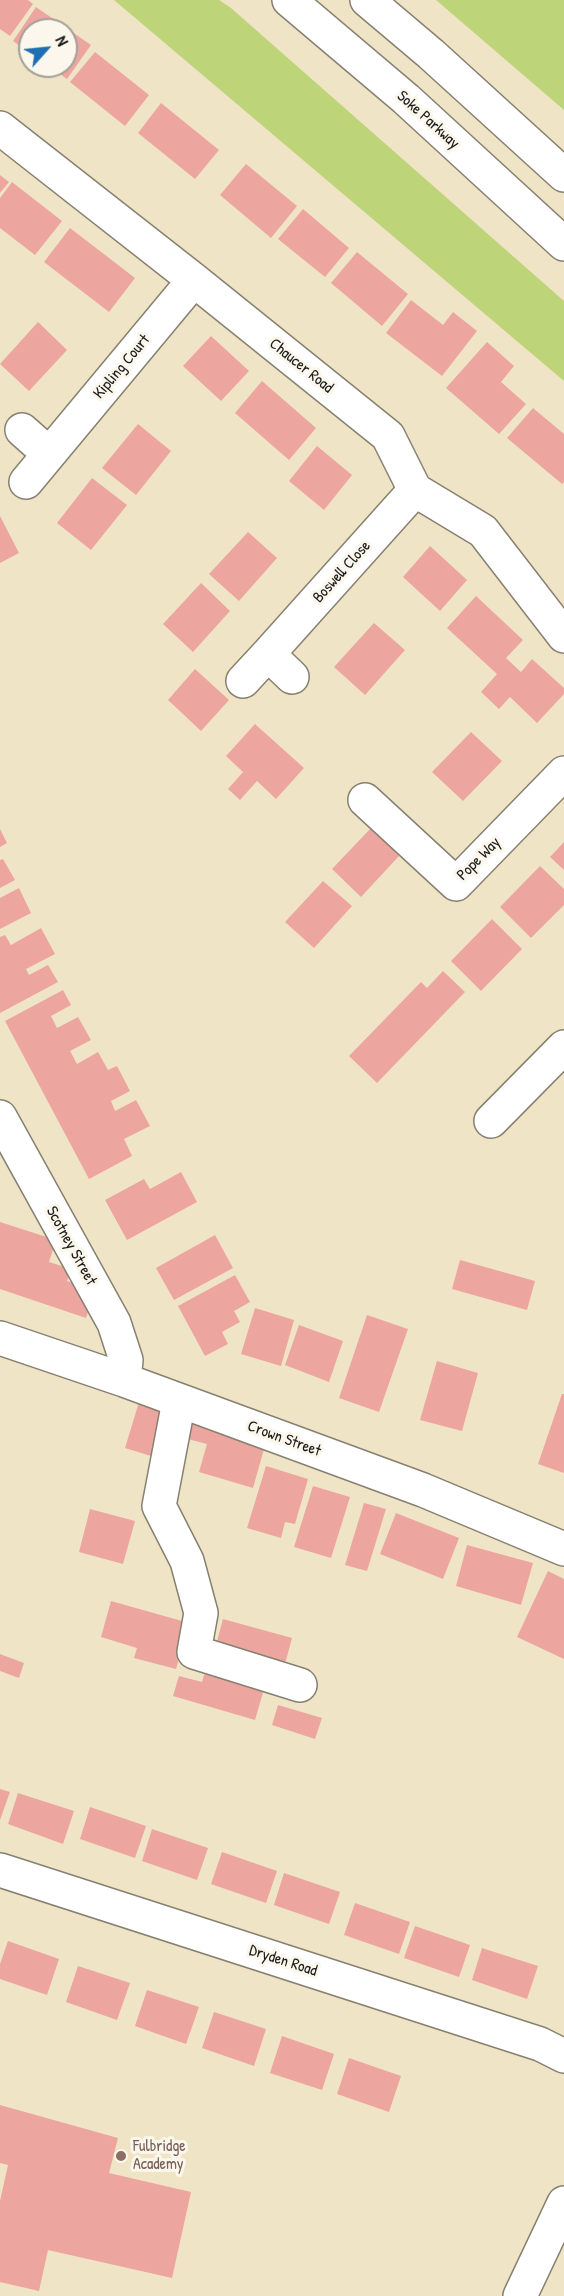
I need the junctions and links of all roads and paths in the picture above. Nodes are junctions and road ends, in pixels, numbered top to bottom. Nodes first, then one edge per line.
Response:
1 (265, 0) edge
2 (289, 0) edge
3 (367, 0) edge
4 (379, 0) edge
5 (431, 54) junction
6 (406, 99) junction
7 (0, 128) edge
8 (564, 175) edge
9 (564, 244) edge
10 (194, 280) junction
11 (22, 429) dead end
12 (50, 454) junction
13 (26, 482) dead end
14 (415, 490) junction
15 (564, 636) edge
16 (268, 654) junction
17 (292, 677) dead end
18 (243, 681) dead end
19 (564, 773) edge
20 (365, 800) dead end
21 (564, 1047) edge
22 (0, 1117) edge
23 (491, 1121) dead end
24 (0, 1338) edge
25 (124, 1380) junction
26 (179, 1401) junction
27 (564, 1549) edge
28 (300, 1685) dead end
29 (0, 1870) edge
30 (564, 2056) edge
31 (564, 2203) edge
32 (520, 2296) edge

1 - 6 main road
2 - 6 main road, Soke Parkway
3 - 5 main road
4 - 5 main road
5 - 8 main road
6 - 9 main road, Soke Parkway
7 - 10 main road, Chaucer Road
10 - 12 main road, Kipling Court
10 - 14 main road, Chaucer Road
11 - 12 main road
12 - 13 main road, Kipling Court
14 - 15 main road
14 - 16 main road, Boswell Close
16 - 17 main road
16 - 18 main road, Boswell Close
19 - 20 main road, Pope Way
21 - 23 main road
22 - 25 main road, Scotney Street
24 - 25 main road, Crown Street
25 - 26 main road, Crown Street
26 - 27 main road, Crown Street
26 - 28 main road
29 - 30 main road, Dryden Road
31 - 32 main road

